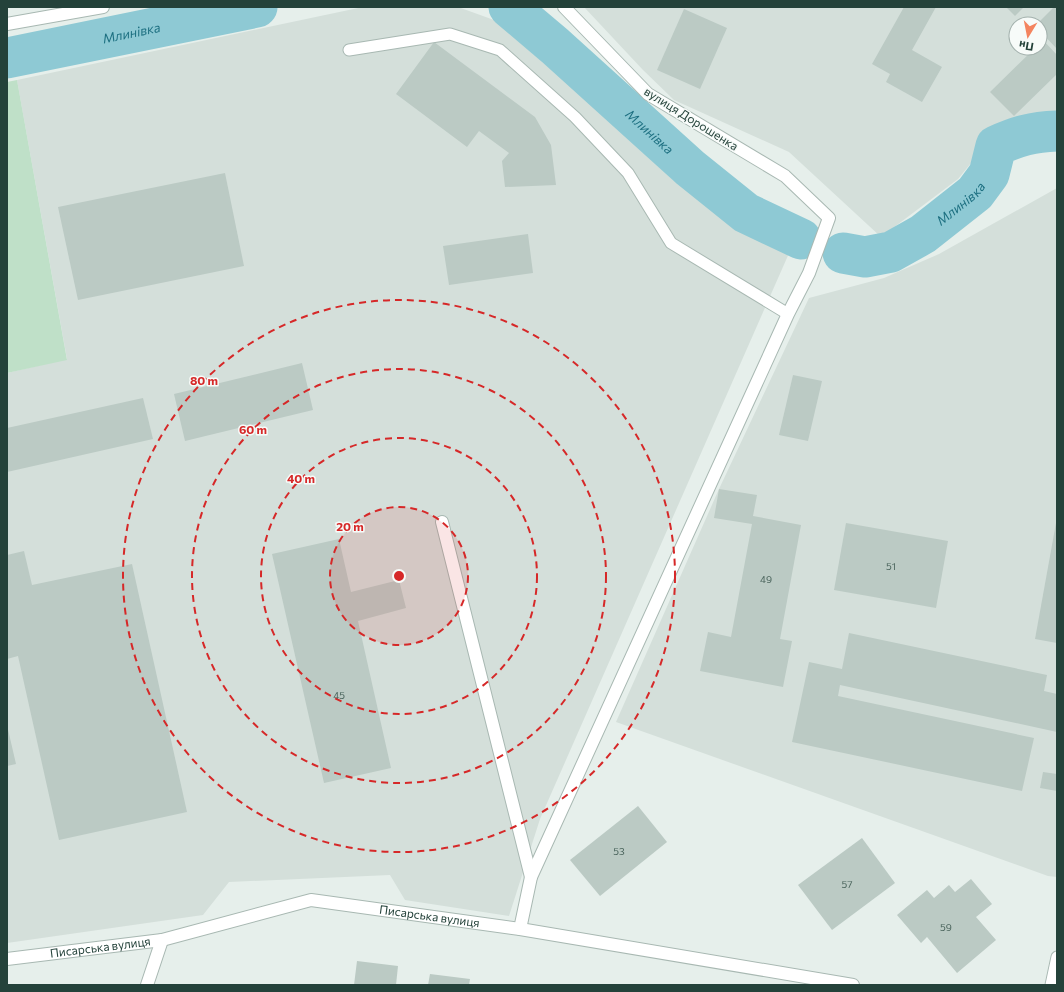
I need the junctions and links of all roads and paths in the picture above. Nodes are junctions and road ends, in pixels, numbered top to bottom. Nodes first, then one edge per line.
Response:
1 (103, 7) edge
2 (564, 7) edge
3 (7, 24) edge
4 (349, 50) dead end
5 (788, 314) junction
6 (442, 522) dead end
7 (531, 877) junction
8 (520, 930) junction
9 (162, 940) junction
10 (1057, 957) edge
11 (7, 959) edge
12 (147, 985) edge
13 (853, 985) edge
14 (1051, 985) edge

1 - 3 street
2 - 5 street, вулиця Дорошенка
4 - 5 lane
5 - 7 street
6 - 7 street
7 - 8 street
8 - 9 street, Писарська вулиця
8 - 13 street, Писарська вулиця
9 - 11 street, Писарська вулиця
9 - 12 street
10 - 14 lane

